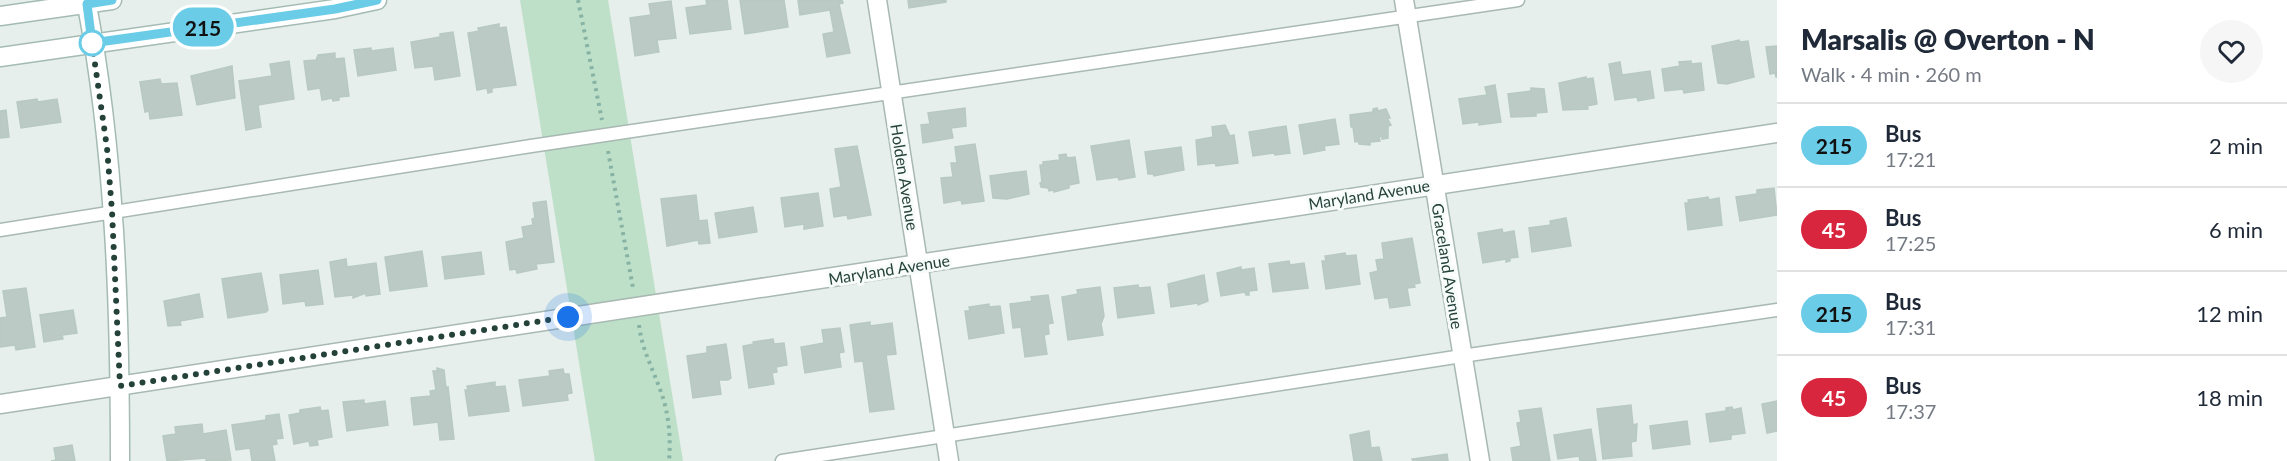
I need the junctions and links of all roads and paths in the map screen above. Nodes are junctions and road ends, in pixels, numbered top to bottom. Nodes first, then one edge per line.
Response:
1 (112, 0) edge
2 (377, 0) edge
3 (877, 0) edge
4 (1518, 0) edge
5 (86, 2) edge
6 (1406, 9) edge
7 (0, 16) edge
8 (92, 43) junction
9 (0, 57) edge
10 (892, 92) junction
11 (1777, 133) edge
12 (1435, 184) junction
13 (112, 211) junction
14 (0, 230) edge
15 (919, 265) junction
16 (1777, 310) edge
17 (638, 319) dead end
18 (1462, 356) junction
19 (120, 386) junction
20 (0, 404) edge
21 (945, 437) junction
22 (120, 461) edge
23 (669, 461) edge
24 (782, 461) edge
25 (949, 461) edge
26 (1480, 461) edge

1 - 5 street
2 - 8 street
3 - 10 street, Holden Avenue
4 - 6 lane
5 - 7 street
5 - 8 street
6 - 10 lane
6 - 12 street, Graceland Avenue
8 - 9 street
8 - 13 street
10 - 13 lane
10 - 15 street, Holden Avenue
11 - 12 street, Maryland Avenue
12 - 15 street, Maryland Avenue
12 - 18 street, Graceland Avenue
13 - 14 lane
13 - 19 street
15 - 19 street, Maryland Avenue
15 - 21 street, Holden Avenue
16 - 18 lane
17 - 23 path
18 - 21 lane
18 - 26 street, Graceland Avenue
19 - 20 street, Maryland Avenue
19 - 22 street
21 - 24 lane
21 - 25 street, Holden Avenue

